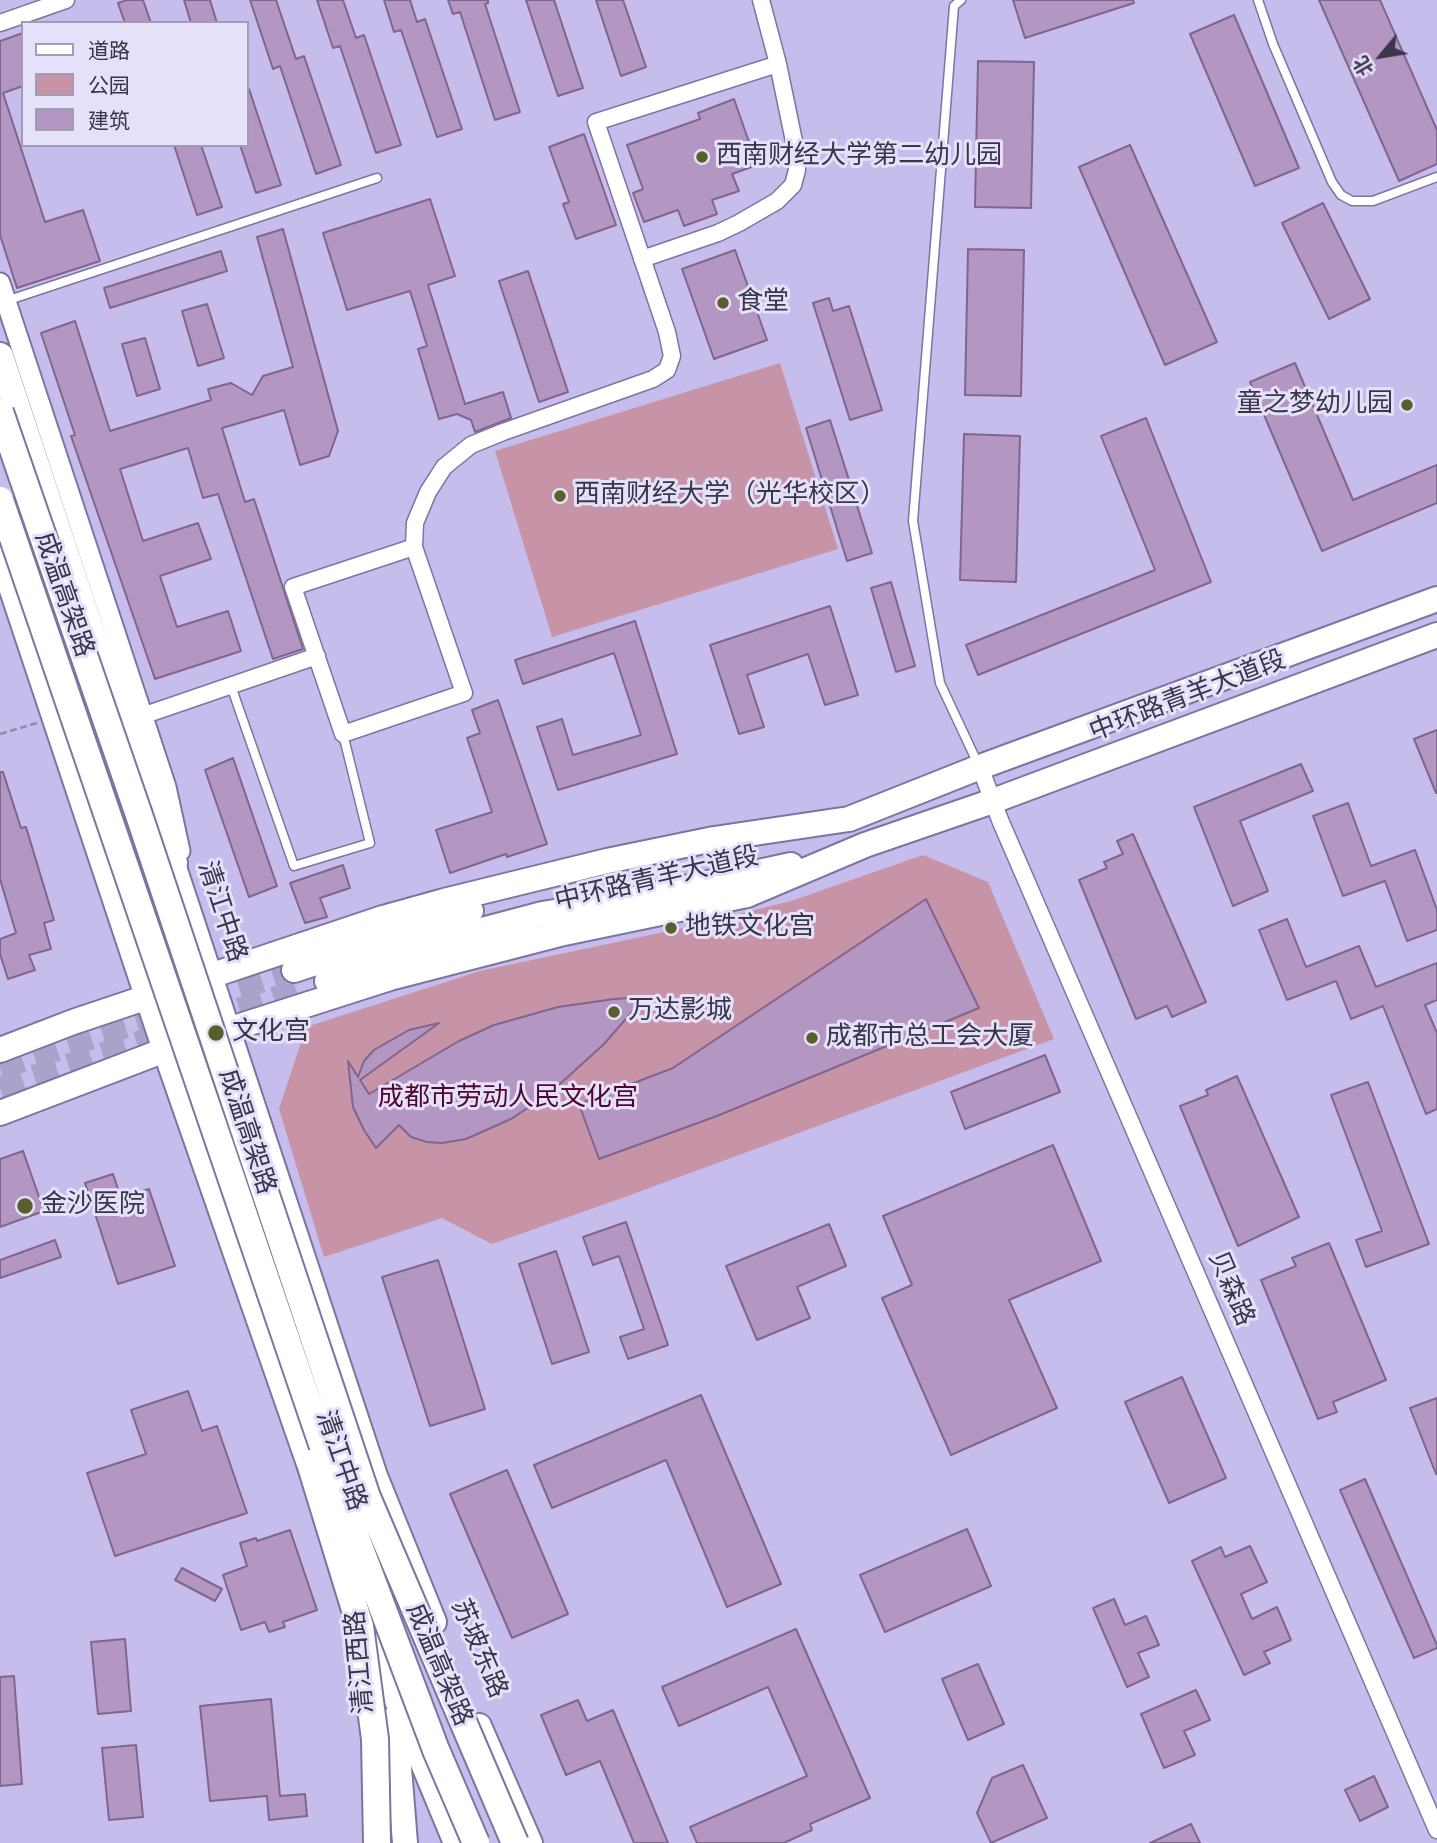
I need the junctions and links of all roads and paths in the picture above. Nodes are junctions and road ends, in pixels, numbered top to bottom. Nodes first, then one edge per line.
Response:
1 (66, 0) edge
2 (761, 0) edge
3 (961, 0) edge
4 (1258, 0) edge
5 (0, 23) edge
6 (778, 64) junction
7 (1437, 177) edge
8 (377, 178) dead end
9 (642, 259) junction
10 (3, 292) edge
11 (0, 356) edge
12 (0, 370) edge
13 (0, 412) edge
14 (0, 500) edge
15 (414, 547) junction
16 (0, 554) edge
17 (1437, 598) edge
18 (1437, 635) edge
19 (317, 656) junction
20 (231, 685) junction
21 (142, 716) junction
22 (55, 718) junction
23 (0, 734) edge
24 (343, 734) junction
25 (980, 767) junction
26 (993, 802) junction
27 (849, 819) junction
28 (865, 845) junction
29 (174, 863) junction
30 (201, 944) junction
31 (212, 977) junction
32 (148, 998) junction
33 (229, 1030) junction
34 (0, 1049) edge
35 (165, 1050) junction
36 (0, 1113) edge
37 (282, 1325) junction
38 (375, 1476) junction
39 (352, 1591) junction
40 (393, 1695) junction
41 (1437, 1830) edge
42 (377, 1843) edge
43 (384, 1843) edge
44 (405, 1843) edge
45 (456, 1843) edge
46 (476, 1843) edge
47 (514, 1843) edge
48 (530, 1843) edge

1 - 5 street
2 - 6 street
3 - 25 lane
4 - 7 lane
6 - 9 street
6 - 9 street
8 - 10 lane
9 - 15 street
10 - 21 street
11 - 29 highway
12 - 29 main road, 清江中路
13 - 47 highway, 成温高架路, bridge
14 - 37 highway, 成温高架路, bridge
15 - 19 street
15 - 24 street
16 - 22 main road, 清江中路
17 - 25 main road, 中环路青羊大道段
18 - 26 main road, 中环路青羊大道段
19 - 20 street
19 - 24 street
20 - 21 street
20 - 24 lane
21 - 30 street
22 - 23 path
22 - 32 main road, 清江中路
25 - 26 street, 贝森路
25 - 27 main road, 中环路青羊大道段
26 - 28 main road, 中环路青羊大道段
26 - 41 street, 贝森路
27 - 28 main road
27 - 31 main road, 中环路青羊大道段
28 - 33 main road, 中环路青羊大道段
29 - 30 main road, 清江中路
30 - 31 main road, 清江中路
31 - 32 main road, 中环路青羊大道段
31 - 33 main road, 清江中路
32 - 34 main road, 中环路青羊大道段
32 - 35 main road, 清江中路
33 - 35 main road, 中环路青羊大道段
33 - 38 main road, 清江中路
35 - 36 main road, 中环路青羊大道段
35 - 39 main road, 清江中路
37 - 42 highway, bridge
37 - 46 highway, 成温高架路, bridge
38 - 40 main road, 清江西路
38 - 48 main road, 苏坡东路
39 - 40 main road
39 - 43 main road, 清江西路
40 - 44 main road, 清江西路
40 - 45 main road

